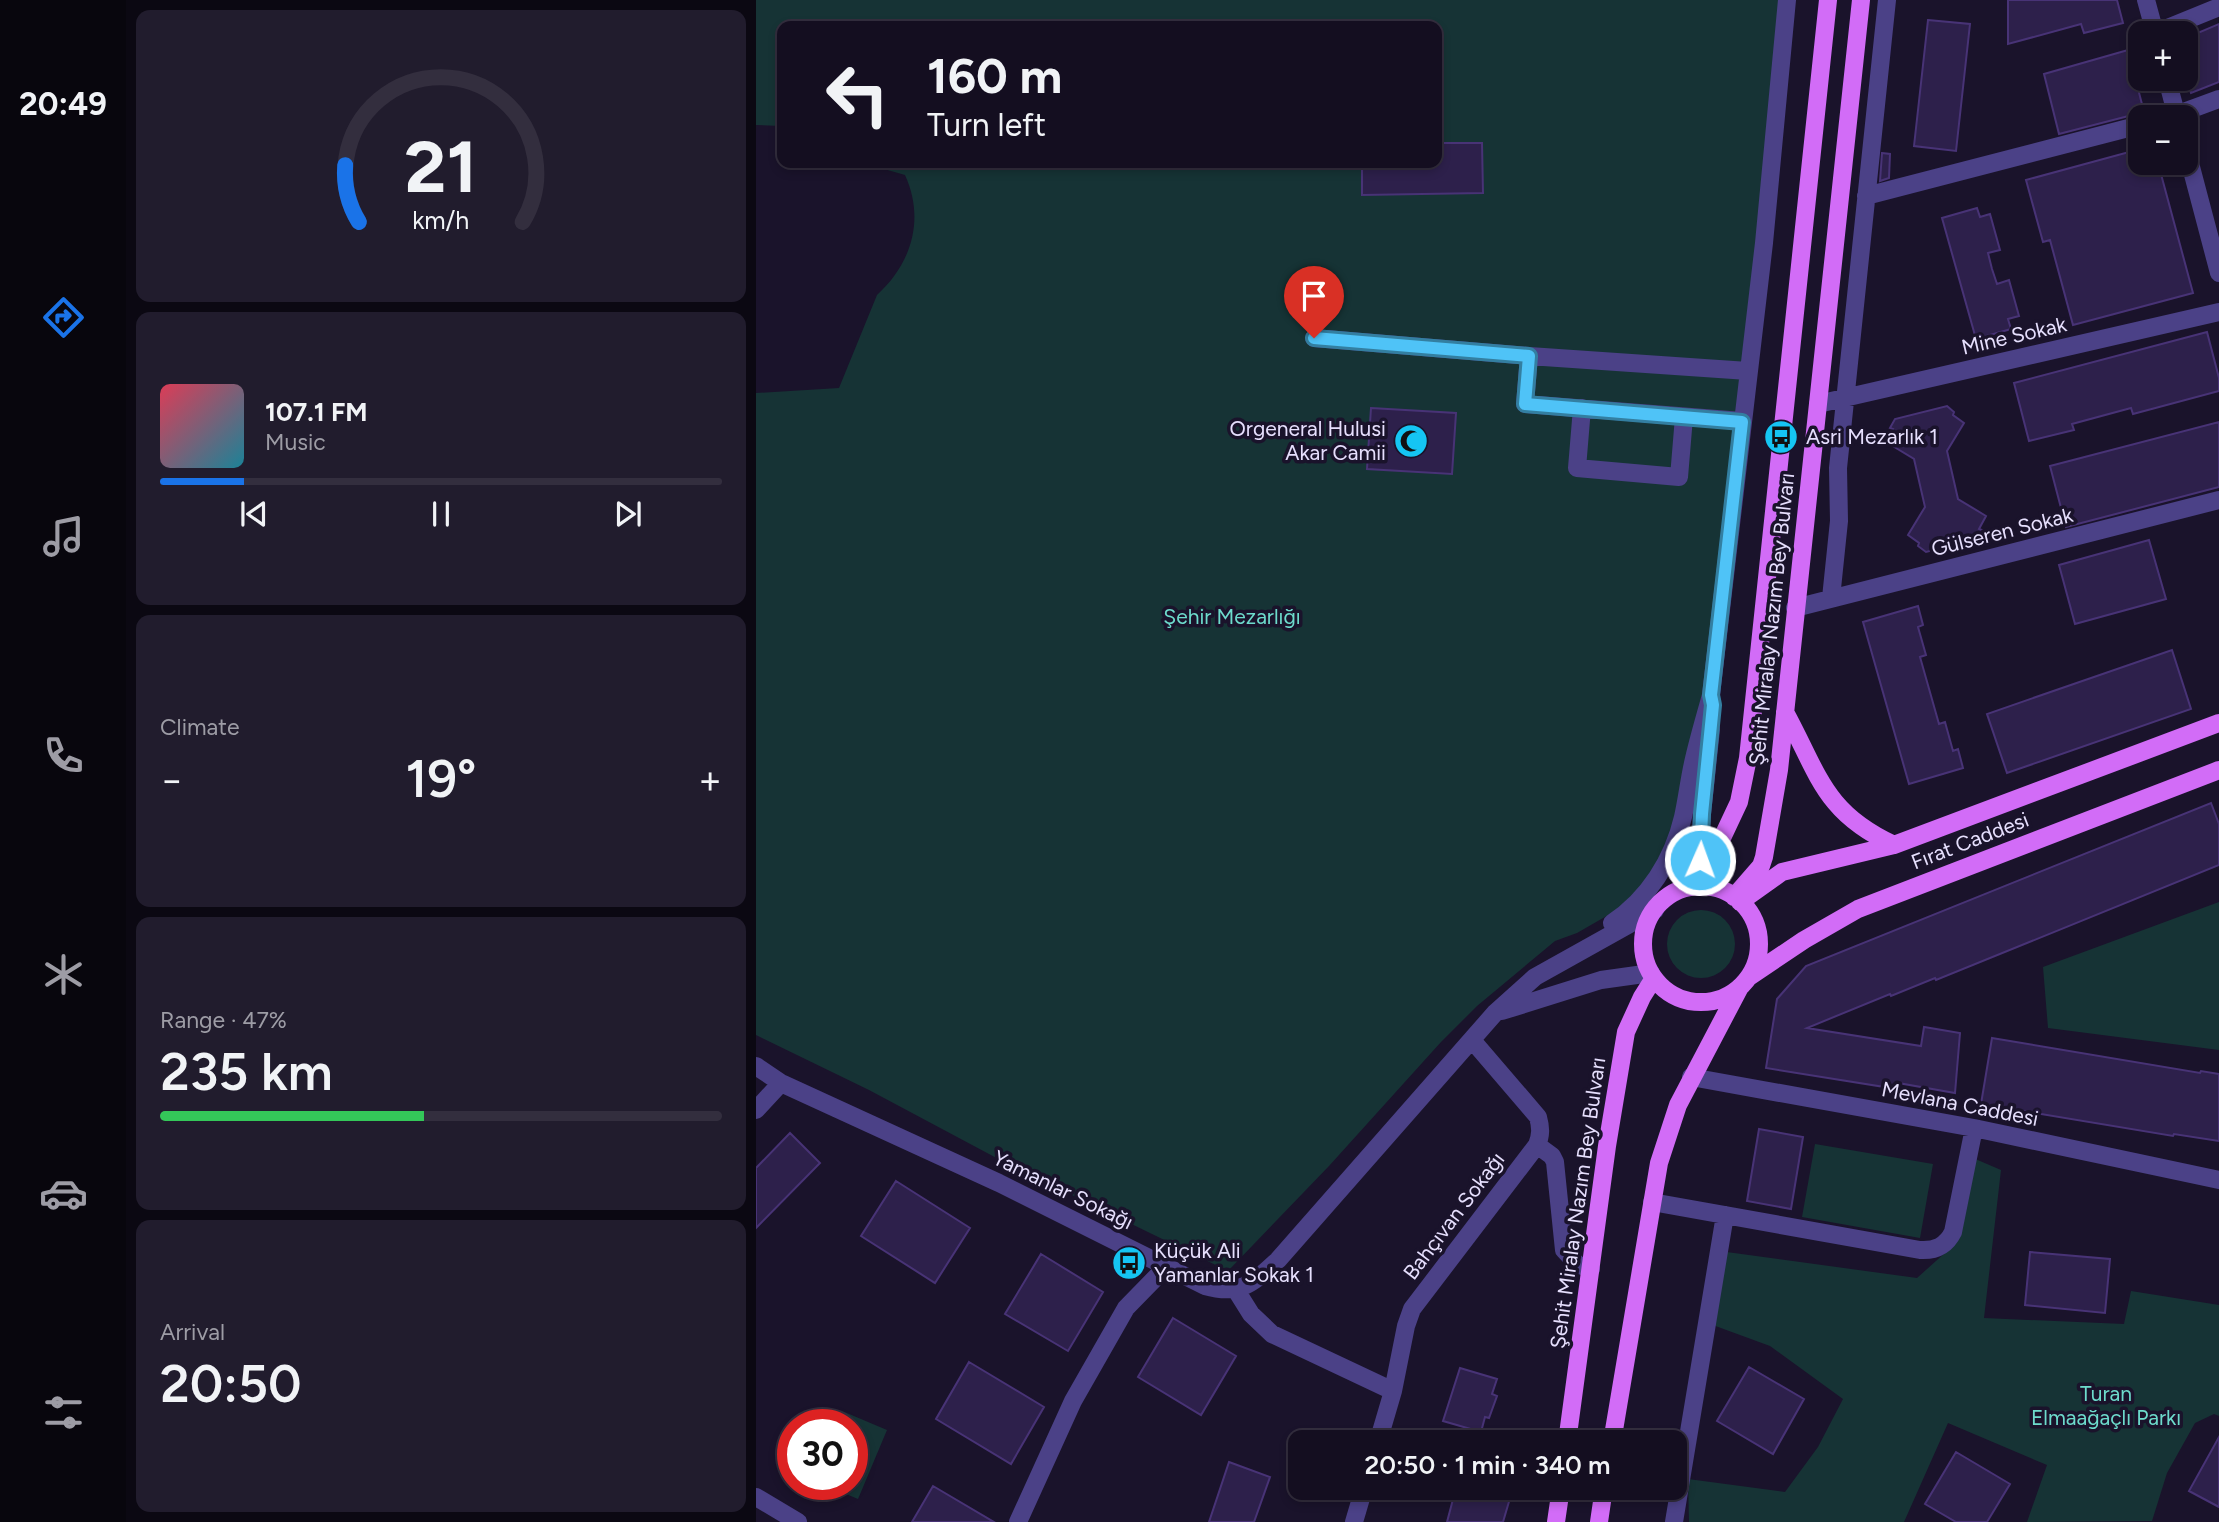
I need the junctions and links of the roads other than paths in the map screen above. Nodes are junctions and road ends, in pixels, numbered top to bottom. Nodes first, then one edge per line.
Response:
1 (1787, 0) edge
2 (1828, 0) edge
3 (1861, 0) edge
4 (1904, 0) edge
5 (2146, 0) edge
6 (1887, 2) edge
7 (2219, 7) edge
8 (2152, 21) edge
9 (2185, 21) edge
10 (2219, 99) edge
11 (2198, 108) edge
12 (2128, 128) edge
13 (2193, 175) edge
14 (1866, 196) junction
15 (2219, 199) edge
16 (2201, 206) junction
17 (2219, 273) edge
18 (2219, 312) edge
19 (1314, 338) dead end
20 (1529, 356) junction
21 (1748, 371) junction
22 (1845, 398) junction
23 (1818, 404) junction
24 (1582, 408) junction
25 (1684, 417) junction
26 (1742, 422) junction
27 (2219, 500) edge
28 (1831, 598) junction
29 (1795, 608) junction
30 (1711, 695) junction
31 (1785, 712) junction
32 (2219, 723) edge
33 (2219, 770) edge
34 (1894, 845) junction
35 (1698, 887) junction
36 (1737, 899) junction
37 (1655, 910) junction
38 (1595, 943) junction
39 (1653, 975) junction
40 (1744, 982) junction
41 (1495, 1013) junction
42 (1472, 1040) junction
43 (756, 1066) edge
44 (1691, 1077) junction
45 (781, 1083) junction
46 (756, 1110) edge
47 (1974, 1128) junction
48 (1537, 1145) junction
49 (2219, 1180) edge
50 (1652, 1202) junction
51 (1725, 1215) junction
52 (1167, 1266) junction
53 (1591, 1269) junction
54 (1236, 1290) junction
55 (1393, 1391) junction
56 (1382, 1430) edge
57 (1569, 1430) edge
58 (1614, 1430) edge
59 (756, 1497) edge
60 (1360, 1500) edge
61 (1559, 1500) edge
62 (1602, 1500) edge
63 (798, 1522) edge
64 (1018, 1522) edge
65 (1354, 1522) edge
66 (1556, 1522) edge
67 (1599, 1522) edge
68 (1674, 1522) edge

1 - 21 street
2 - 35 main road, Şehit Miralay Nazım Bey Bulvarı
3 - 23 main road, Şehit Miralay Nazım Bey Bulvarı
4 - 6 street
5 - 8 street
6 - 14 street
7 - 9 street
10 - 11 street
12 - 14 street
13 - 16 street
14 - 22 street
15 - 16 street
16 - 17 street
18 - 22 street, Mine Sokak
19 - 20 street
20 - 21 street
20 - 24 street
21 - 26 street
22 - 23 street, Mine Sokak
22 - 28 street
23 - 29 main road, Şehit Miralay Nazım Bey Bulvarı
24 - 25 street
24 - 25 street
25 - 26 street
26 - 30 street
27 - 28 street, Gülseren Sokak
28 - 29 street, Gülseren Sokak
29 - 31 main road, Şehit Miralay Nazım Bey Bulvarı
30 - 35 street
30 - 38 street
31 - 34 main road
31 - 36 main road, Şehit Miralay Nazım Bey Bulvarı
32 - 34 main road, Fırat Caddesi
33 - 40 main road, Fırat Caddesi
34 - 36 main road, Fırat Caddesi
35 - 36 main road
35 - 37 main road
36 - 40 main road
37 - 38 street
37 - 39 main road
38 - 41 street
39 - 40 main road
39 - 41 street
39 - 53 main road, Şehit Miralay Nazım Bey Bulvarı
40 - 44 main road
41 - 42 street
42 - 48 street
42 - 54 street
43 - 45 street, Yamanlar Sokağı
44 - 47 street, Mevlana Caddesi
44 - 50 main road
45 - 46 street
45 - 52 street, Yamanlar Sokağı
47 - 49 street, Mevlana Caddesi
47 - 51 street
48 - 53 street
48 - 55 street, Bahçıvan Sokağı
50 - 51 street
50 - 58 main road
51 - 68 street
52 - 54 street, Yamanlar Sokağı
52 - 64 street
53 - 57 main road, Şehit Miralay Nazım Bey Bulvarı
54 - 55 street
55 - 56 street, Bahçıvan Sokağı
59 - 63 street
60 - 65 street
61 - 66 main road
62 - 67 main road

